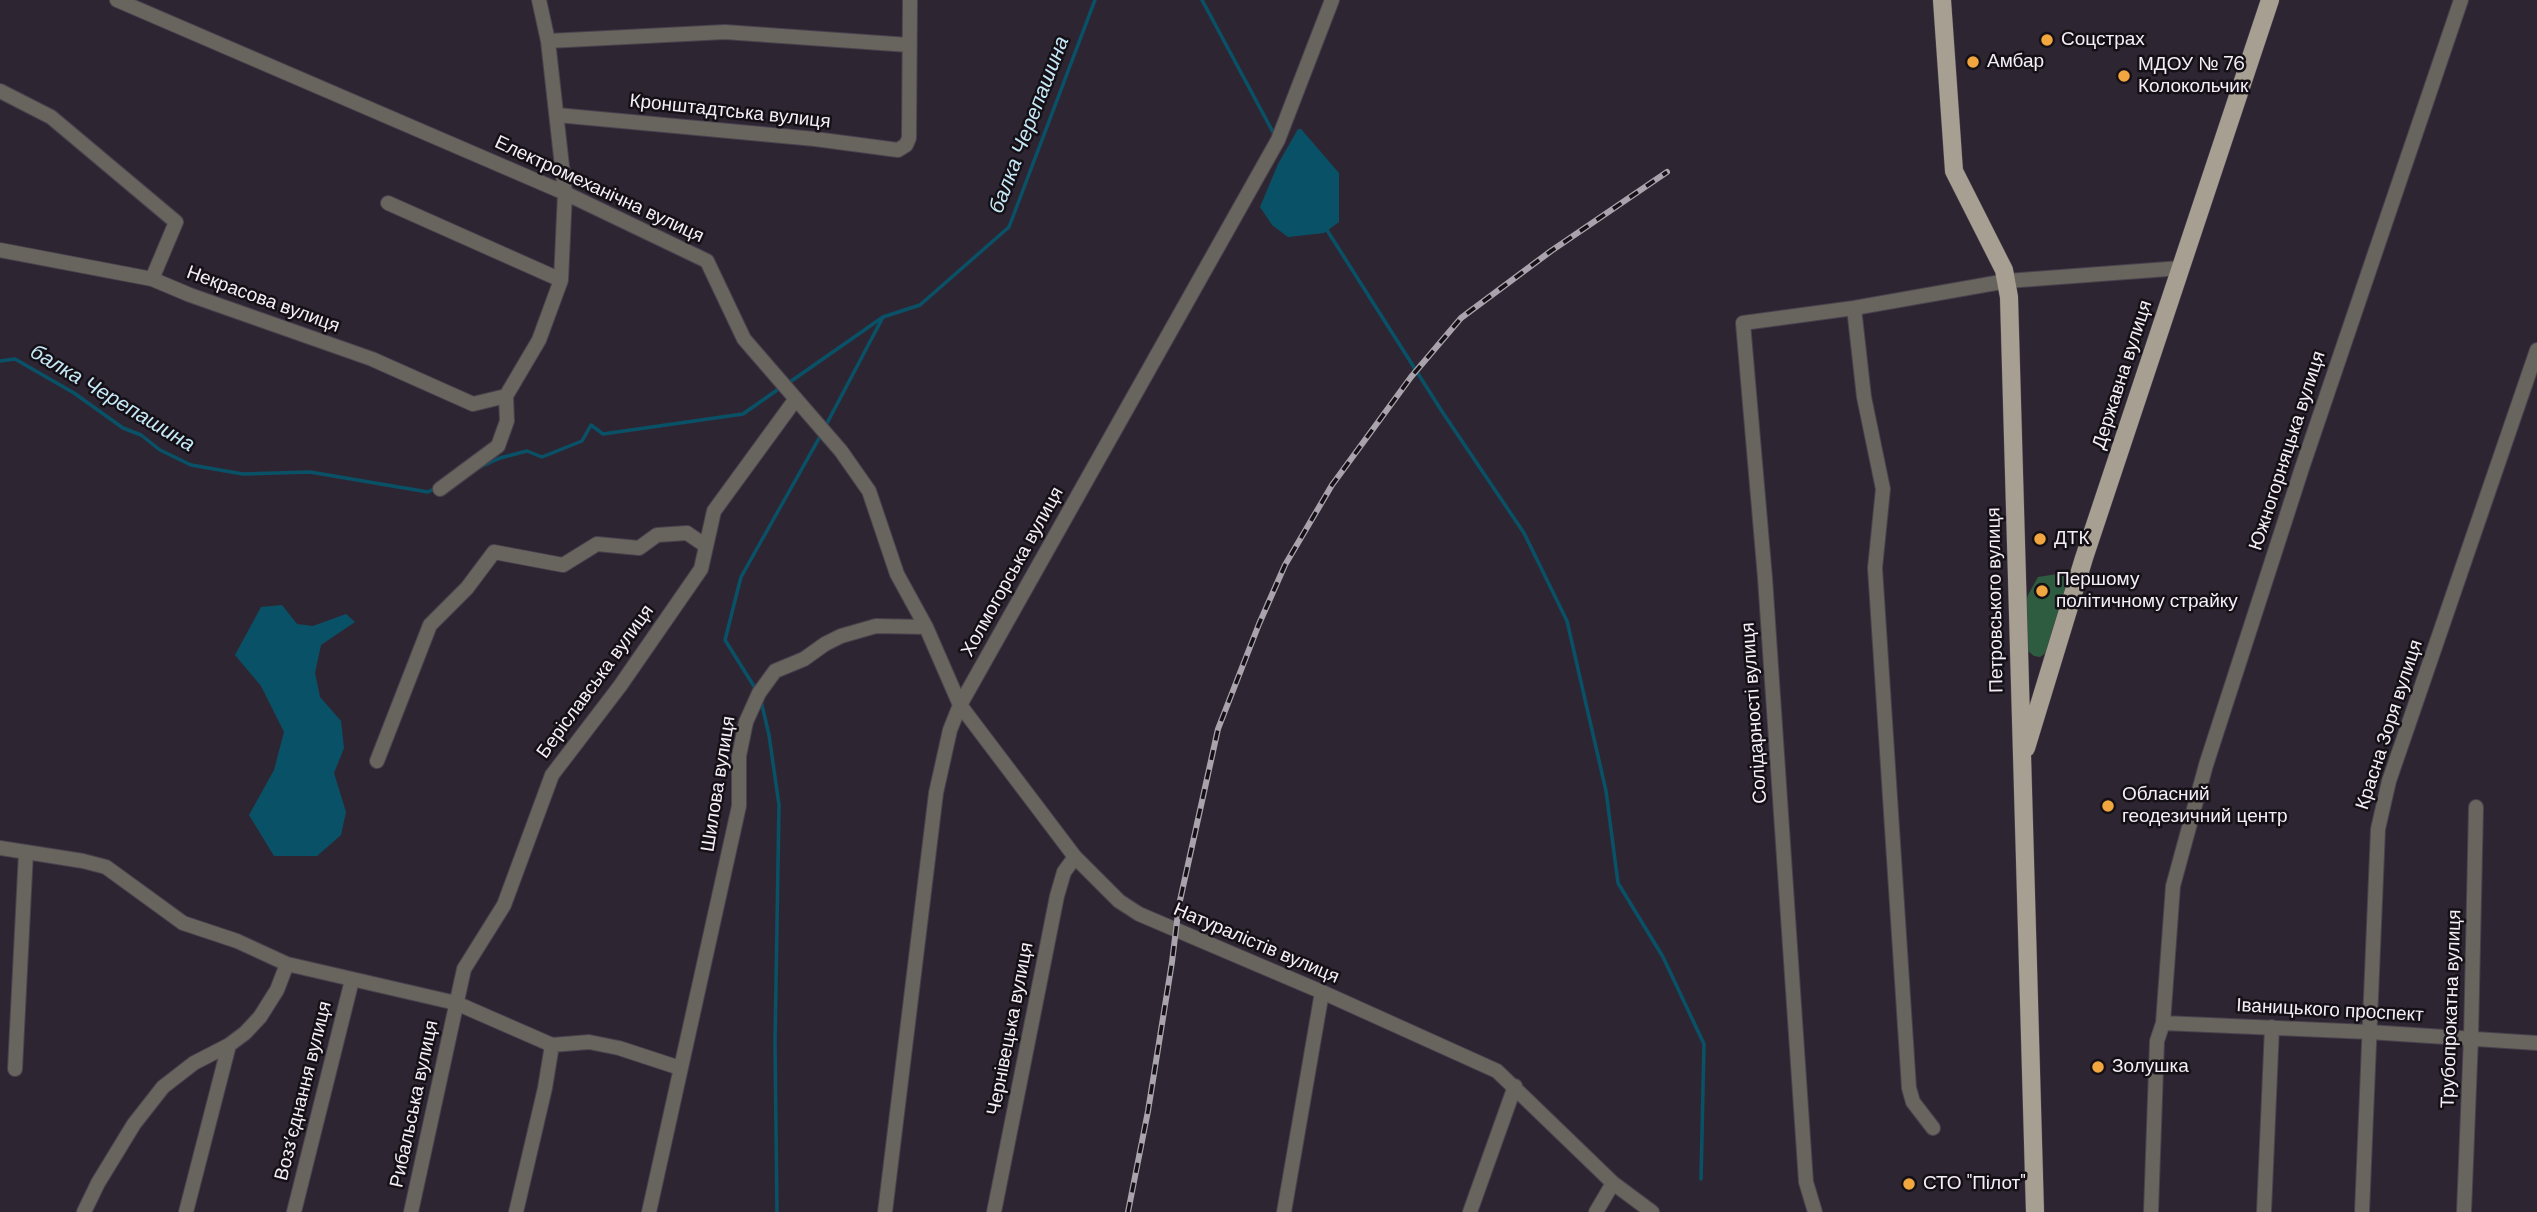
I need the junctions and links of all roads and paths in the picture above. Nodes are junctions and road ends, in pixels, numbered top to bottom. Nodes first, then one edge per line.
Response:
1 (117, 0) edge
2 (539, 0) edge
3 (910, 0) edge
4 (1332, 0) edge
5 (1942, 0) edge
6 (2270, 0) edge
7 (2461, 0) edge
8 (548, 41) junction
9 (909, 45) junction
10 (0, 91) edge
11 (557, 115) junction
12 (565, 193) junction
13 (388, 203) dead end
14 (0, 250) edge
15 (2181, 268) junction
16 (152, 279) junction
17 (561, 280) junction
18 (2007, 281) junction
19 (1854, 308) junction
20 (2537, 350) edge
21 (506, 396) junction
22 (795, 400) junction
23 (440, 489) dead end
24 (706, 546) junction
25 (926, 627) junction
26 (960, 705) junction
27 (377, 761) dead end
28 (2021, 764) junction
29 (2476, 807) dead end
30 (0, 848) edge
31 (26, 852) junction
32 (1075, 856) junction
33 (287, 964) junction
34 (352, 980) junction
35 (1322, 992) junction
36 (456, 1003) junction
37 (2163, 1023) junction
38 (2272, 1027) junction
39 (2370, 1032) junction
40 (2472, 1037) junction
41 (2537, 1043) edge
42 (229, 1045) junction
43 (552, 1045) junction
44 (680, 1068) junction
45 (15, 1069) dead end
46 (1515, 1086) junction
47 (1933, 1128) dead end
48 (1613, 1183) junction
49 (84, 1212) edge
50 (186, 1212) edge
51 (294, 1212) edge
52 (411, 1212) edge
53 (516, 1212) edge
54 (649, 1212) edge
55 (885, 1212) edge
56 (994, 1212) edge
57 (1284, 1212) edge
58 (1470, 1212) edge
59 (1596, 1212) edge
60 (1652, 1212) edge
61 (1815, 1212) edge
62 (2035, 1212) edge
63 (2151, 1212) edge
64 (2264, 1212) edge
65 (2362, 1212) edge
66 (2464, 1212) edge

1 - 12 street, Електромеханічна вулиця
2 - 8 street
3 - 9 street
4 - 26 street, Холмогорська вулиця
5 - 18 main road, Петровського вулиця
6 - 15 main road, Державна вулиця
7 - 37 street, Южногорняцька вулиця
8 - 9 street
8 - 11 street
9 - 11 street, Кронштадтська вулиця
10 - 16 street
11 - 12 street
12 - 17 street
12 - 22 street, Електромеханічна вулиця
13 - 17 street
14 - 16 street, Некрасова вулиця
15 - 18 street, Солідарності вулиця
15 - 28 main road, Державна вулиця
16 - 21 street, Некрасова вулиця
17 - 21 street
18 - 19 street, Солідарності вулиця
18 - 28 main road, Петровського вулиця
19 - 47 street
19 - 61 street, Солідарності вулиця
20 - 39 street, Красна Зоря вулиця
21 - 23 street
22 - 24 street, Беріславська вулиця
22 - 25 street, Електромеханічна вулиця
24 - 27 street
24 - 36 street, Беріславська вулиця
25 - 26 street, Натуралістів вулиця
25 - 44 street, Шилова вулиця
26 - 32 street, Натуралістів вулиця
26 - 55 street, Холмогорська вулиця
28 - 62 main road, Петровського вулиця
29 - 40 street, Трубопрокатна вулиця
30 - 31 street
31 - 33 street
31 - 45 street
32 - 35 street, Натуралістів вулиця
32 - 56 street, Чернівецька вулиця
33 - 34 street
33 - 42 street
34 - 36 street
34 - 51 street, Возз’єднання вулиця
35 - 46 street, Натуралістів вулиця
35 - 57 street
36 - 43 street
36 - 52 street, Рибальська вулиця
37 - 38 street, Іваницького проспект
37 - 63 street, Южногорняцька вулиця
38 - 39 street, Іваницького проспект
38 - 64 street
39 - 40 street, Іваницького проспект
39 - 65 street, Красна Зоря вулиця
40 - 41 street, Іваницького проспект
40 - 66 street, Трубопрокатна вулиця
42 - 49 street
42 - 50 street
43 - 44 street
43 - 53 street
44 - 54 street, Шилова вулиця
46 - 48 street, Натуралістів вулиця
46 - 58 street
48 - 59 street
48 - 60 street, Натуралістів вулиця

